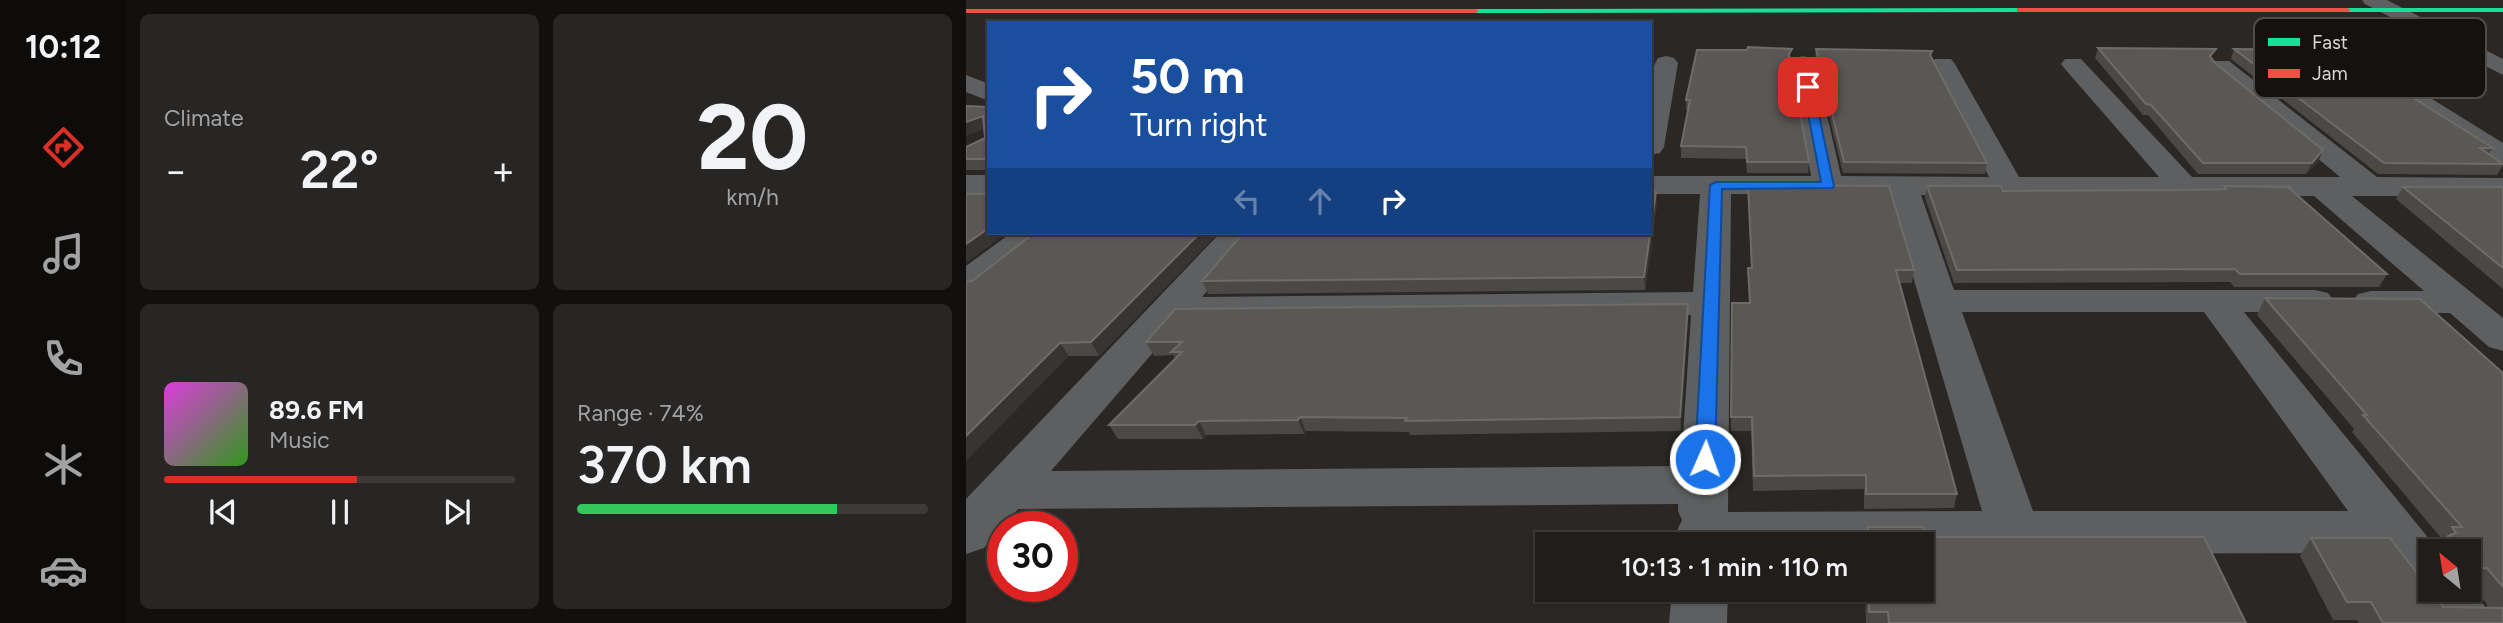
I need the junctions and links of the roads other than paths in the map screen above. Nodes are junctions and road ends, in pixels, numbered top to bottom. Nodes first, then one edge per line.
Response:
1 (2467, 0) edge
2 (966, 1) edge
3 (2372, 1) edge
4 (966, 10) edge
5 (2503, 10) edge
6 (2391, 12) junction
7 (2403, 18) edge
8 (2486, 60) edge
9 (1666, 63) dead end
10 (1803, 63) dead end
11 (1943, 64) dead end
12 (2073, 64) dead end
13 (2221, 66) edge
14 (2503, 68) edge
15 (966, 82) edge
16 (2254, 93) edge
17 (2260, 98) edge
18 (2413, 98) edge
19 (985, 107) edge
20 (1652, 136) edge
21 (2503, 155) edge
22 (966, 184) edge
23 (987, 184) edge
24 (1652, 185) edge
25 (1716, 185) junction
26 (1828, 186) junction
27 (1902, 186) junction
28 (2009, 186) junction
29 (2183, 186) junction
30 (2322, 187) junction
31 (2370, 187) junction
32 (2503, 187) edge
33 (1029, 235) edge
34 (1237, 235) edge
35 (966, 284) edge
36 (1939, 301) junction
37 (2215, 301) junction
38 (2459, 302) junction
39 (1711, 303) junction
40 (1170, 309) junction
41 (2503, 338) edge
42 (1704, 485) junction
43 (1005, 490) junction
44 (2392, 531) junction
45 (1702, 532) edge
46 (2014, 532) junction
47 (966, 533) edge
48 (1934, 534) edge
49 (2418, 564) edge
50 (1699, 602) edge
51 (2447, 602) edge
52 (1698, 623) edge
53 (2464, 623) edge

1 - 3 street
2 - 3 street
3 - 6 street
4 - 6 street
5 - 6 street
6 - 7 street
8 - 14 street
9 - 20 street
10 - 26 street
11 - 28 street
12 - 29 street
13 - 16 street
15 - 19 street
17 - 31 street
18 - 21 street
22 - 23 street
24 - 25 street
25 - 26 street
25 - 39 street
26 - 27 street
27 - 28 street
27 - 36 street
28 - 29 street
29 - 30 street
30 - 31 street
30 - 38 street
31 - 32 street
33 - 35 street
34 - 40 street
36 - 37 street
36 - 46 street
37 - 38 street
37 - 44 street
38 - 41 street
39 - 40 street
39 - 42 street
40 - 43 street
42 - 43 street
42 - 45 street
43 - 47 street
44 - 46 street
44 - 49 street
46 - 48 street
50 - 52 street
51 - 53 street

